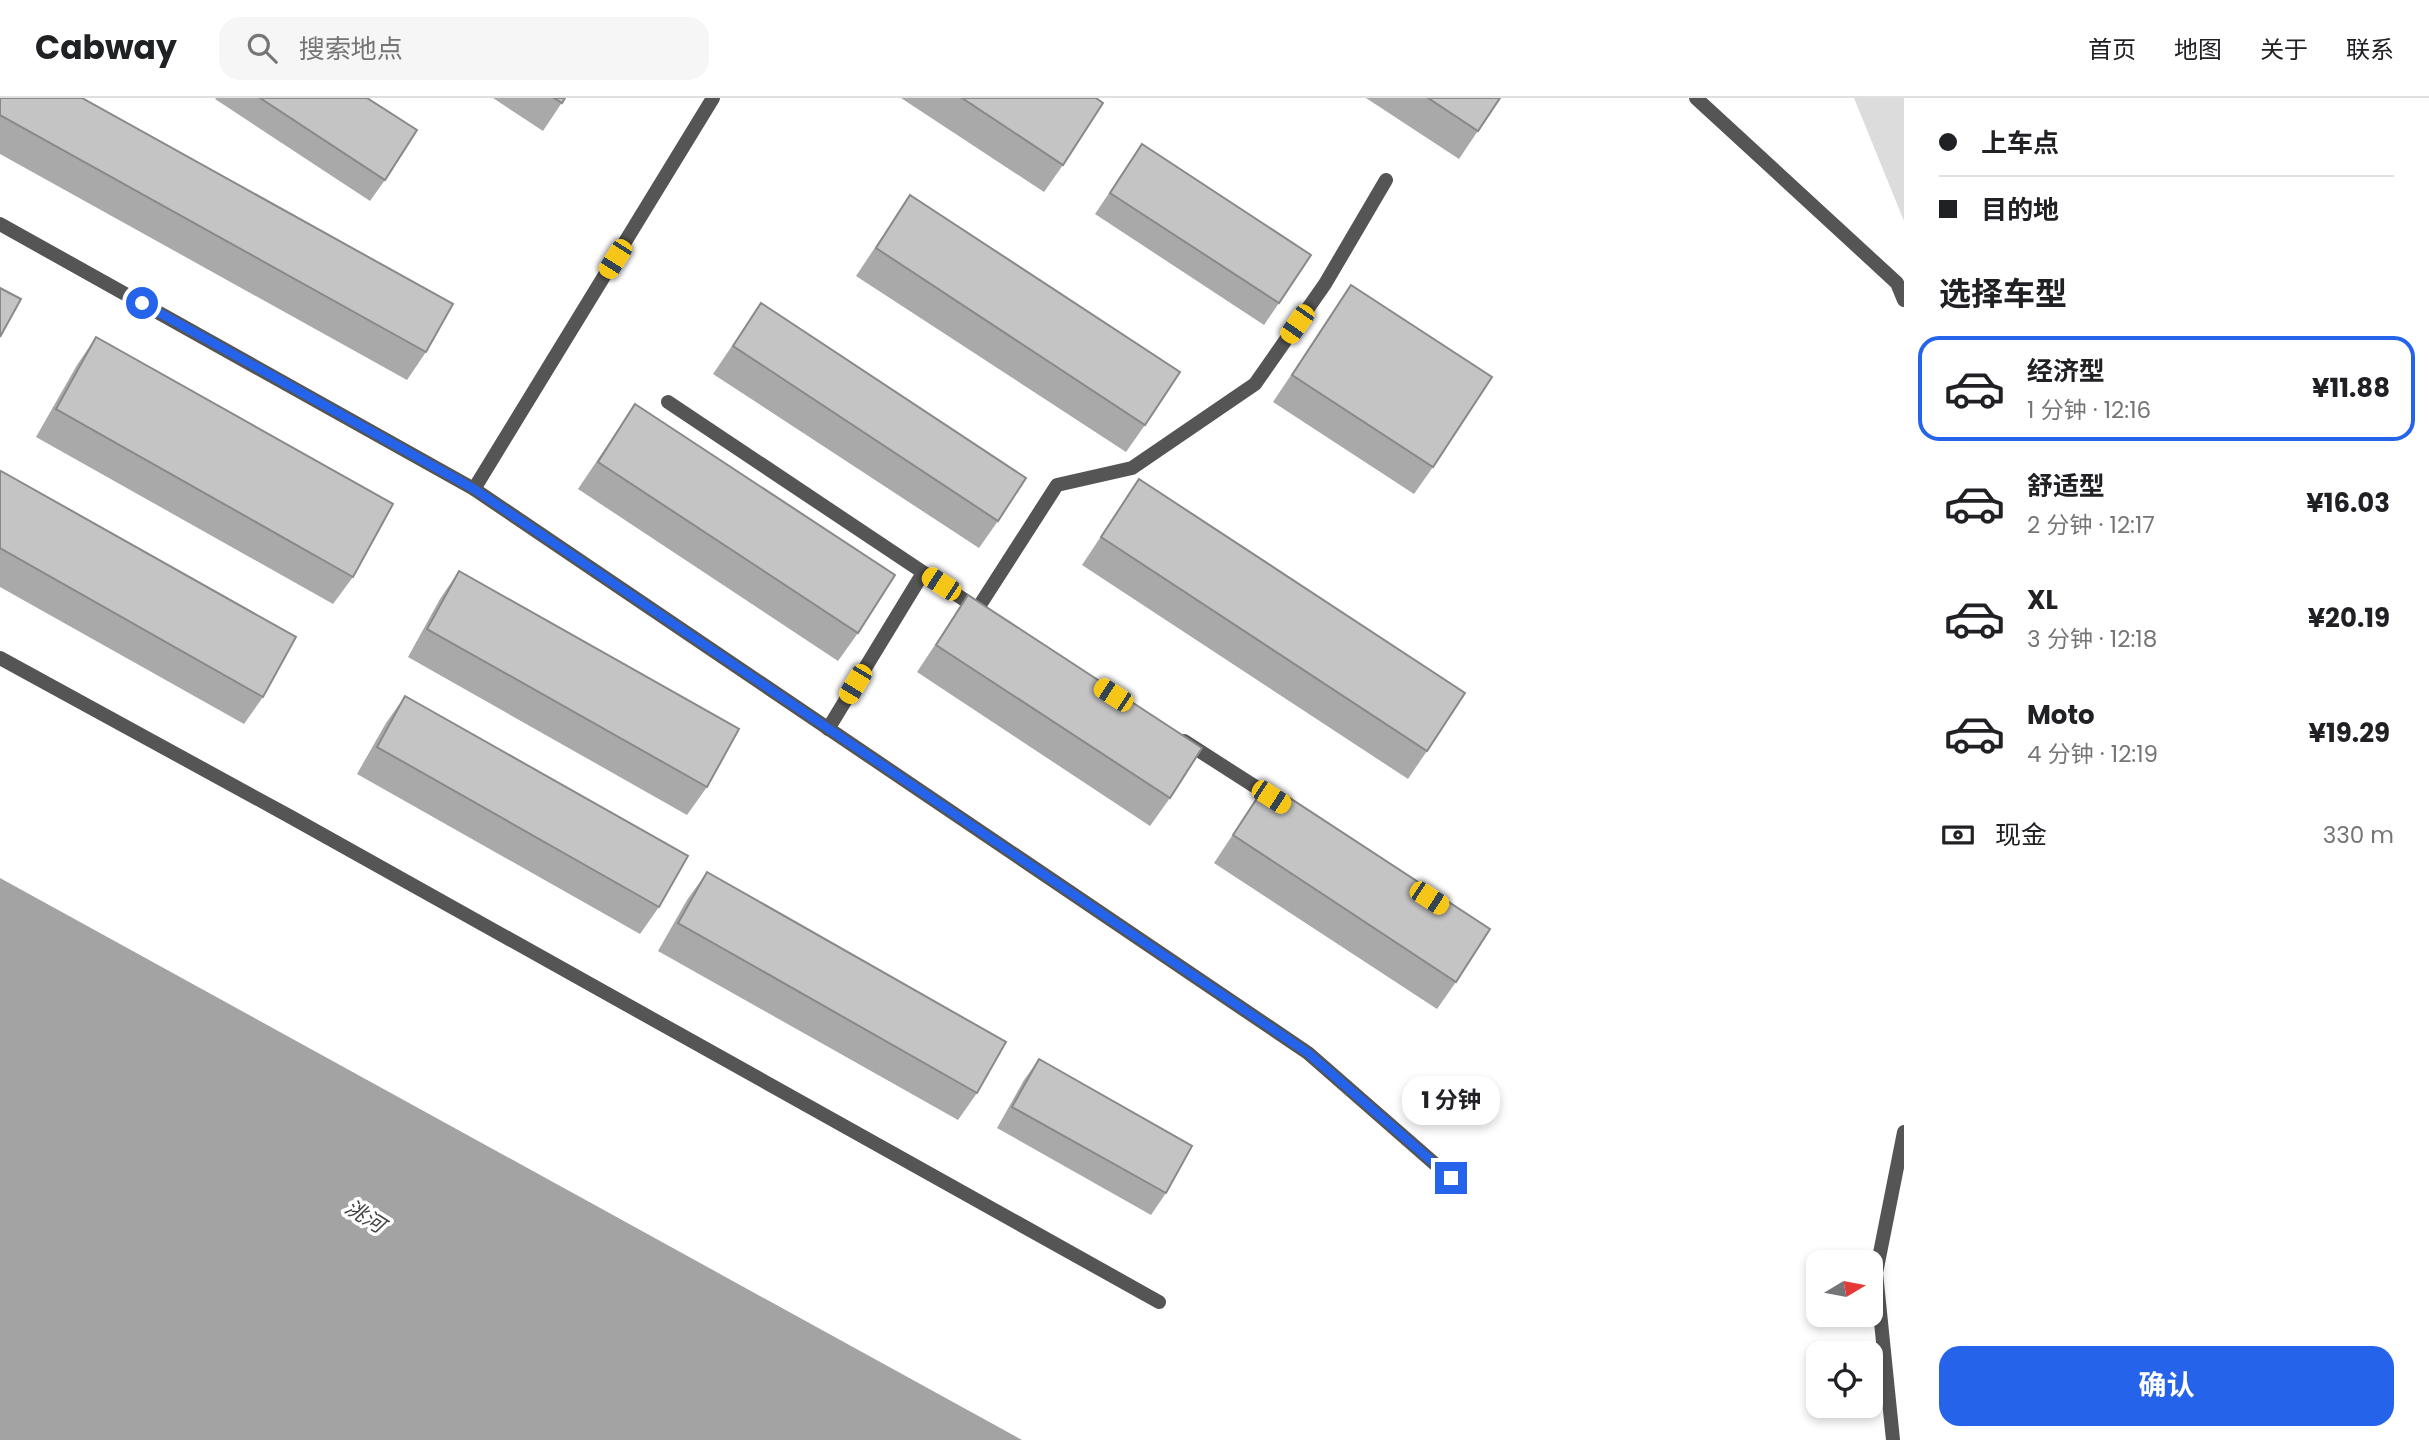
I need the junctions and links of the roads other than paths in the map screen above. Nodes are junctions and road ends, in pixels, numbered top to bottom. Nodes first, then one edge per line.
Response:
1 (713, 98) edge
2 (1696, 98) edge
3 (1386, 180) dead end
4 (0, 224) edge
5 (1904, 300) edge
6 (668, 402) dead end
7 (474, 489) junction
8 (923, 573) junction
9 (0, 658) edge
10 (828, 729) junction
11 (1174, 734) edge
12 (1289, 809) edge
13 (1904, 1132) edge
14 (1451, 1178) dead end
15 (1159, 1301) dead end
16 (1893, 1440) edge

1 - 7 street
2 - 5 street
3 - 8 street
4 - 7 street
6 - 8 street
7 - 10 street
8 - 10 street
9 - 15 street
10 - 14 street
11 - 12 street
13 - 16 street

